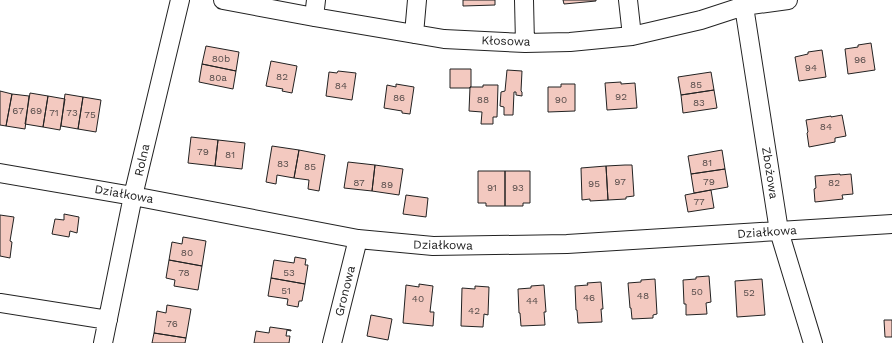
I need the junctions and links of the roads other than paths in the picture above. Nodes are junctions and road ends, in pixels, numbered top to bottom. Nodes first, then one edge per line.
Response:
1 (180, 0) edge
2 (223, 0) edge
3 (418, 0) edge
4 (524, 0) edge
5 (628, 0) edge
6 (788, 0) edge
7 (744, 3) edge
8 (315, 9) edge
9 (414, 34) junction
10 (632, 36) junction
11 (525, 43) junction
12 (0, 173) edge
13 (133, 196) junction
14 (892, 224) edge
15 (779, 231) junction
16 (358, 239) junction
17 (0, 303) edge
18 (108, 320) junction
19 (103, 343) edge
20 (332, 343) edge
21 (813, 343) edge

1 - 13 street, Rolna
2 - 8 street, Kłosowa
3 - 9 street
4 - 11 street
5 - 10 street
6 - 7 street, Kłosowa
7 - 10 street, Kłosowa
7 - 15 street, Zbożowa
8 - 9 street, Kłosowa
9 - 11 street, Kłosowa
10 - 11 street, Kłosowa
12 - 13 street, Działkowa
13 - 16 street, Działkowa
13 - 18 street, Rolna
14 - 15 street, Działkowa
15 - 16 street, Działkowa
15 - 21 street, Zbożowa
16 - 20 street, Gronowa
17 - 18 street
18 - 19 street, Rolna

